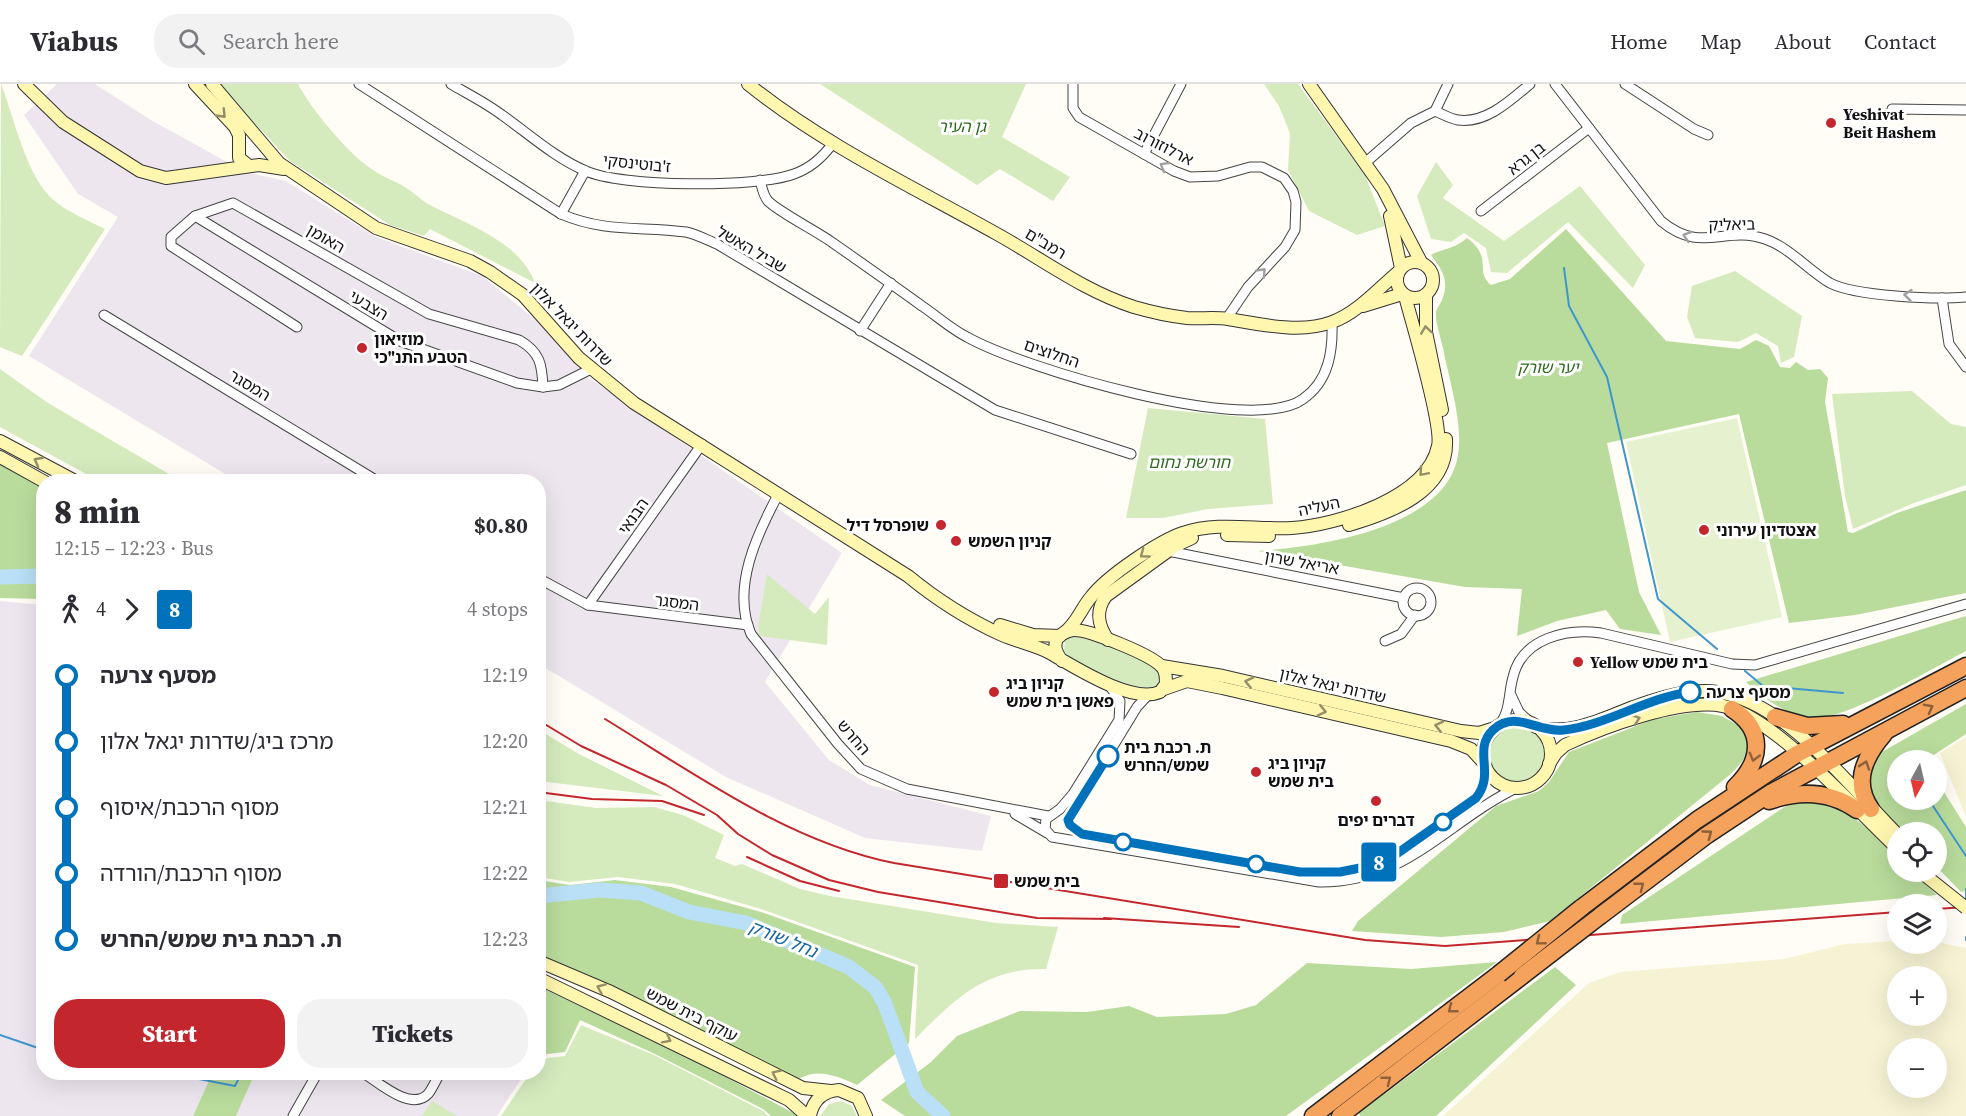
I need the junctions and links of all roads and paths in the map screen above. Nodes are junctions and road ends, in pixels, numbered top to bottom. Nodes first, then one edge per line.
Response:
1 (24, 84) edge
2 (195, 84) edge
3 (212, 84) edge
4 (359, 84) edge
5 (451, 84) edge
6 (748, 84) edge
7 (1073, 84) edge
8 (1181, 84) edge
9 (1309, 84) edge
10 (1448, 84) edge
11 (1530, 84) edge
12 (1555, 84) edge
13 (1625, 84) edge
14 (1892, 109) dead end
15 (1966, 110) edge
16 (1435, 111) junction
17 (1589, 128) junction
18 (1708, 135) dead end
19 (833, 143) junction
20 (263, 145) junction
21 (238, 151) junction
22 (1144, 153) junction
23 (1365, 163) junction
24 (254, 166) junction
25 (217, 171) junction
26 (585, 171) junction
27 (293, 173) junction
28 (760, 180) junction
29 (1383, 189) junction
30 (1481, 212) dead end
31 (561, 214) junction
32 (195, 216) junction
33 (1421, 262) junction
34 (1399, 271) junction
35 (891, 283) junction
36 (1404, 295) junction
37 (1426, 295) junction
38 (1966, 297) edge
39 (1942, 298) junction
40 (1356, 308) junction
41 (104, 315) dead end
42 (1227, 318) junction
43 (1332, 322) junction
44 (297, 327) dead end
45 (860, 331) junction
46 (1966, 367) edge
47 (591, 369) junction
48 (543, 387) junction
49 (0, 441) edge
50 (702, 444) junction
51 (1131, 454) dead end
52 (0, 458) edge
53 (62, 474) edge
54 (366, 474) edge
55 (36, 477) edge
56 (779, 493) junction
57 (1188, 540) junction
58 (1168, 551) junction
59 (1193, 558) junction
60 (908, 576) junction
61 (546, 582) edge
62 (1404, 598) junction
63 (1966, 604) edge
64 (588, 605) junction
65 (1414, 615) junction
66 (747, 625) junction
67 (1062, 634) junction
68 (1108, 640) junction
69 (1385, 641) dead end
70 (1062, 660) junction
71 (1162, 666) junction
72 (1966, 666) edge
73 (1108, 683) junction
74 (1966, 688) edge
75 (1164, 689) junction
76 (1510, 691) junction
77 (1148, 695) junction
78 (1732, 709) junction
79 (1775, 717) junction
80 (1859, 720) junction
81 (1534, 725) junction
82 (1497, 727) junction
83 (1892, 728) junction
84 (1804, 750) junction
85 (1549, 764) junction
86 (1819, 765) junction
87 (1486, 766) junction
88 (1518, 787) junction
89 (982, 802) junction
90 (1712, 809) junction
91 (1864, 810) junction
92 (1052, 814) junction
93 (1738, 814) junction
94 (1069, 823) junction
95 (1887, 828) edge
96 (1047, 833) junction
97 (1887, 836) edge
98 (1062, 837) junction
99 (1935, 882) edge
100 (1943, 882) edge
101 (1960, 899) edge
102 (1966, 908) edge
103 (546, 964) edge
104 (546, 982) edge
105 (313, 1080) edge
106 (375, 1080) edge
107 (436, 1080) edge
108 (831, 1091) junction
109 (866, 1114) edge
110 (293, 1116) edge
111 (808, 1116) edge
112 (1313, 1116) edge
113 (1340, 1116) edge

1 - 25 main road, שדרות יגאל אלון
2 -> 21 main road
3 - 20 main road, שדרות יגאל אלון
4 - 31 street, שביל האשל
5 - 26 street, ז'בוטינסקי
6 - 19 main road, רמב"ם
7 - 22 street, ארלוזורוב
8 - 22 street
9 - 23 main road
10 - 16 street
11 - 16 street
12 - 17 street, ביאליק
13 - 18 street
14 - 15 street
16 - 23 street
17 - 30 street, בן גרא
39 -> 17 street, ביאליק
19 - 28 street, ז'בוטינסקי
19 - 42 main road, רמב"ם
20 - 21 main road
20 - 24 main road
20 - 27 main road, שדרות יגאל אלון
21 - 24 main road
21 - 25 main road
42 -> 22 street, ארלוזורוב
23 - 29 main road
24 - 25 main road, שדרות יגאל אלון
24 - 27 main road, שדרות יגאל אלון
26 - 28 street, ז'בוטינסקי
26 - 31 street
27 - 47 main road, שדרות יגאל אלון
28 - 35 street, החלוצים
29 - 33 main road
29 - 34 main road
31 - 45 street, שביל האשל
32 - 44 street, האומן
32 - 48 street, הצבעי
32 - 48 street, האומן
33 - 34 main road
33 - 37 main road
34 - 36 main road
34 - 40 main road, רמב"ם
35 - 43 street, החלוצים
35 - 45 street
36 - 37 main road
36 - 40 main road, רמב"ם
36 -> 67 main road, העליה
57 -> 37 main road, העליה
38 - 39 street, ביאליק
39 - 46 street
40 - 43 main road, רמב"ם
41 - 54 street, המסגר
42 - 43 main road, רמב"ם
45 - 51 street, שביל האשל
47 - 48 street
47 - 50 main road, שדרות יגאל אלון
53 -> 49 main road
50 - 56 main road, שדרות יגאל אלון
50 - 64 street, הבנאי
52 - 55 main road
56 - 60 main road, שדרות יגאל אלון
56 - 66 street
57 - 58 main road, העליה
57 - 59 street
58 - 59 street, אריאל שרון
58 - 68 main road, העליה
59 - 62 street, אריאל שרון
60 - 67 main road, שדרות יגאל אלון
60 - 70 main road, שדרות יגאל אלון
61 - 64 street, המסגר
62 - 65 street
62 - 65 street
63 - 76 street
64 - 66 street, המסגר
65 - 69 street
66 - 89 street, החרש
67 - 68 main road, שדרות יגאל אלון
67 - 70 main road
68 - 71 main road, שדרות יגאל אלון
70 - 73 main road, שדרות יגאל אלון
71 - 75 main road
82 -> 71 main road, שדרות יגאל אלון
72 - 80 highway
73 - 77 main road, שדרות יגאל אלון
73 - 92 street
83 -> 74 highway
75 - 77 main road, שדרות יגאל אלון
75 -> 87 main road, שדרות יגאל אלון
76 - 81 street
76 - 82 street
77 - 94 street
78 - 84 main road
85 -> 78 main road
78 -> 90 highway
79 - 80 highway
79 - 81 main road
79 - 84 main road
80 - 84 highway
81 - 82 main road
81 - 85 main road
82 - 87 main road
83 - 86 highway
91 -> 83 highway
84 - 86 main road
84 - 90 highway
85 - 88 main road
86 - 91 main road
86 - 93 highway
87 - 88 main road
87 - 94 street
88 - 98 street
89 - 92 street, החרש
89 - 96 street, החרש
90 -> 112 highway, bridge
91 - 93 highway
91 - 95 main road
91 - 97 main road
92 - 94 street
92 - 96 street
113 -> 93 highway, bridge
94 - 98 street
96 - 98 street
99 - 101 main road
100 - 101 main road
101 - 102 main road, bridge
108 -> 103 main road, עוקף בית שמש
104 -> 111 main road, עוקף בית שמש
105 - 110 street
106 - 107 street
108 - 109 main road, עוקף בית שמש
108 - 111 main road

